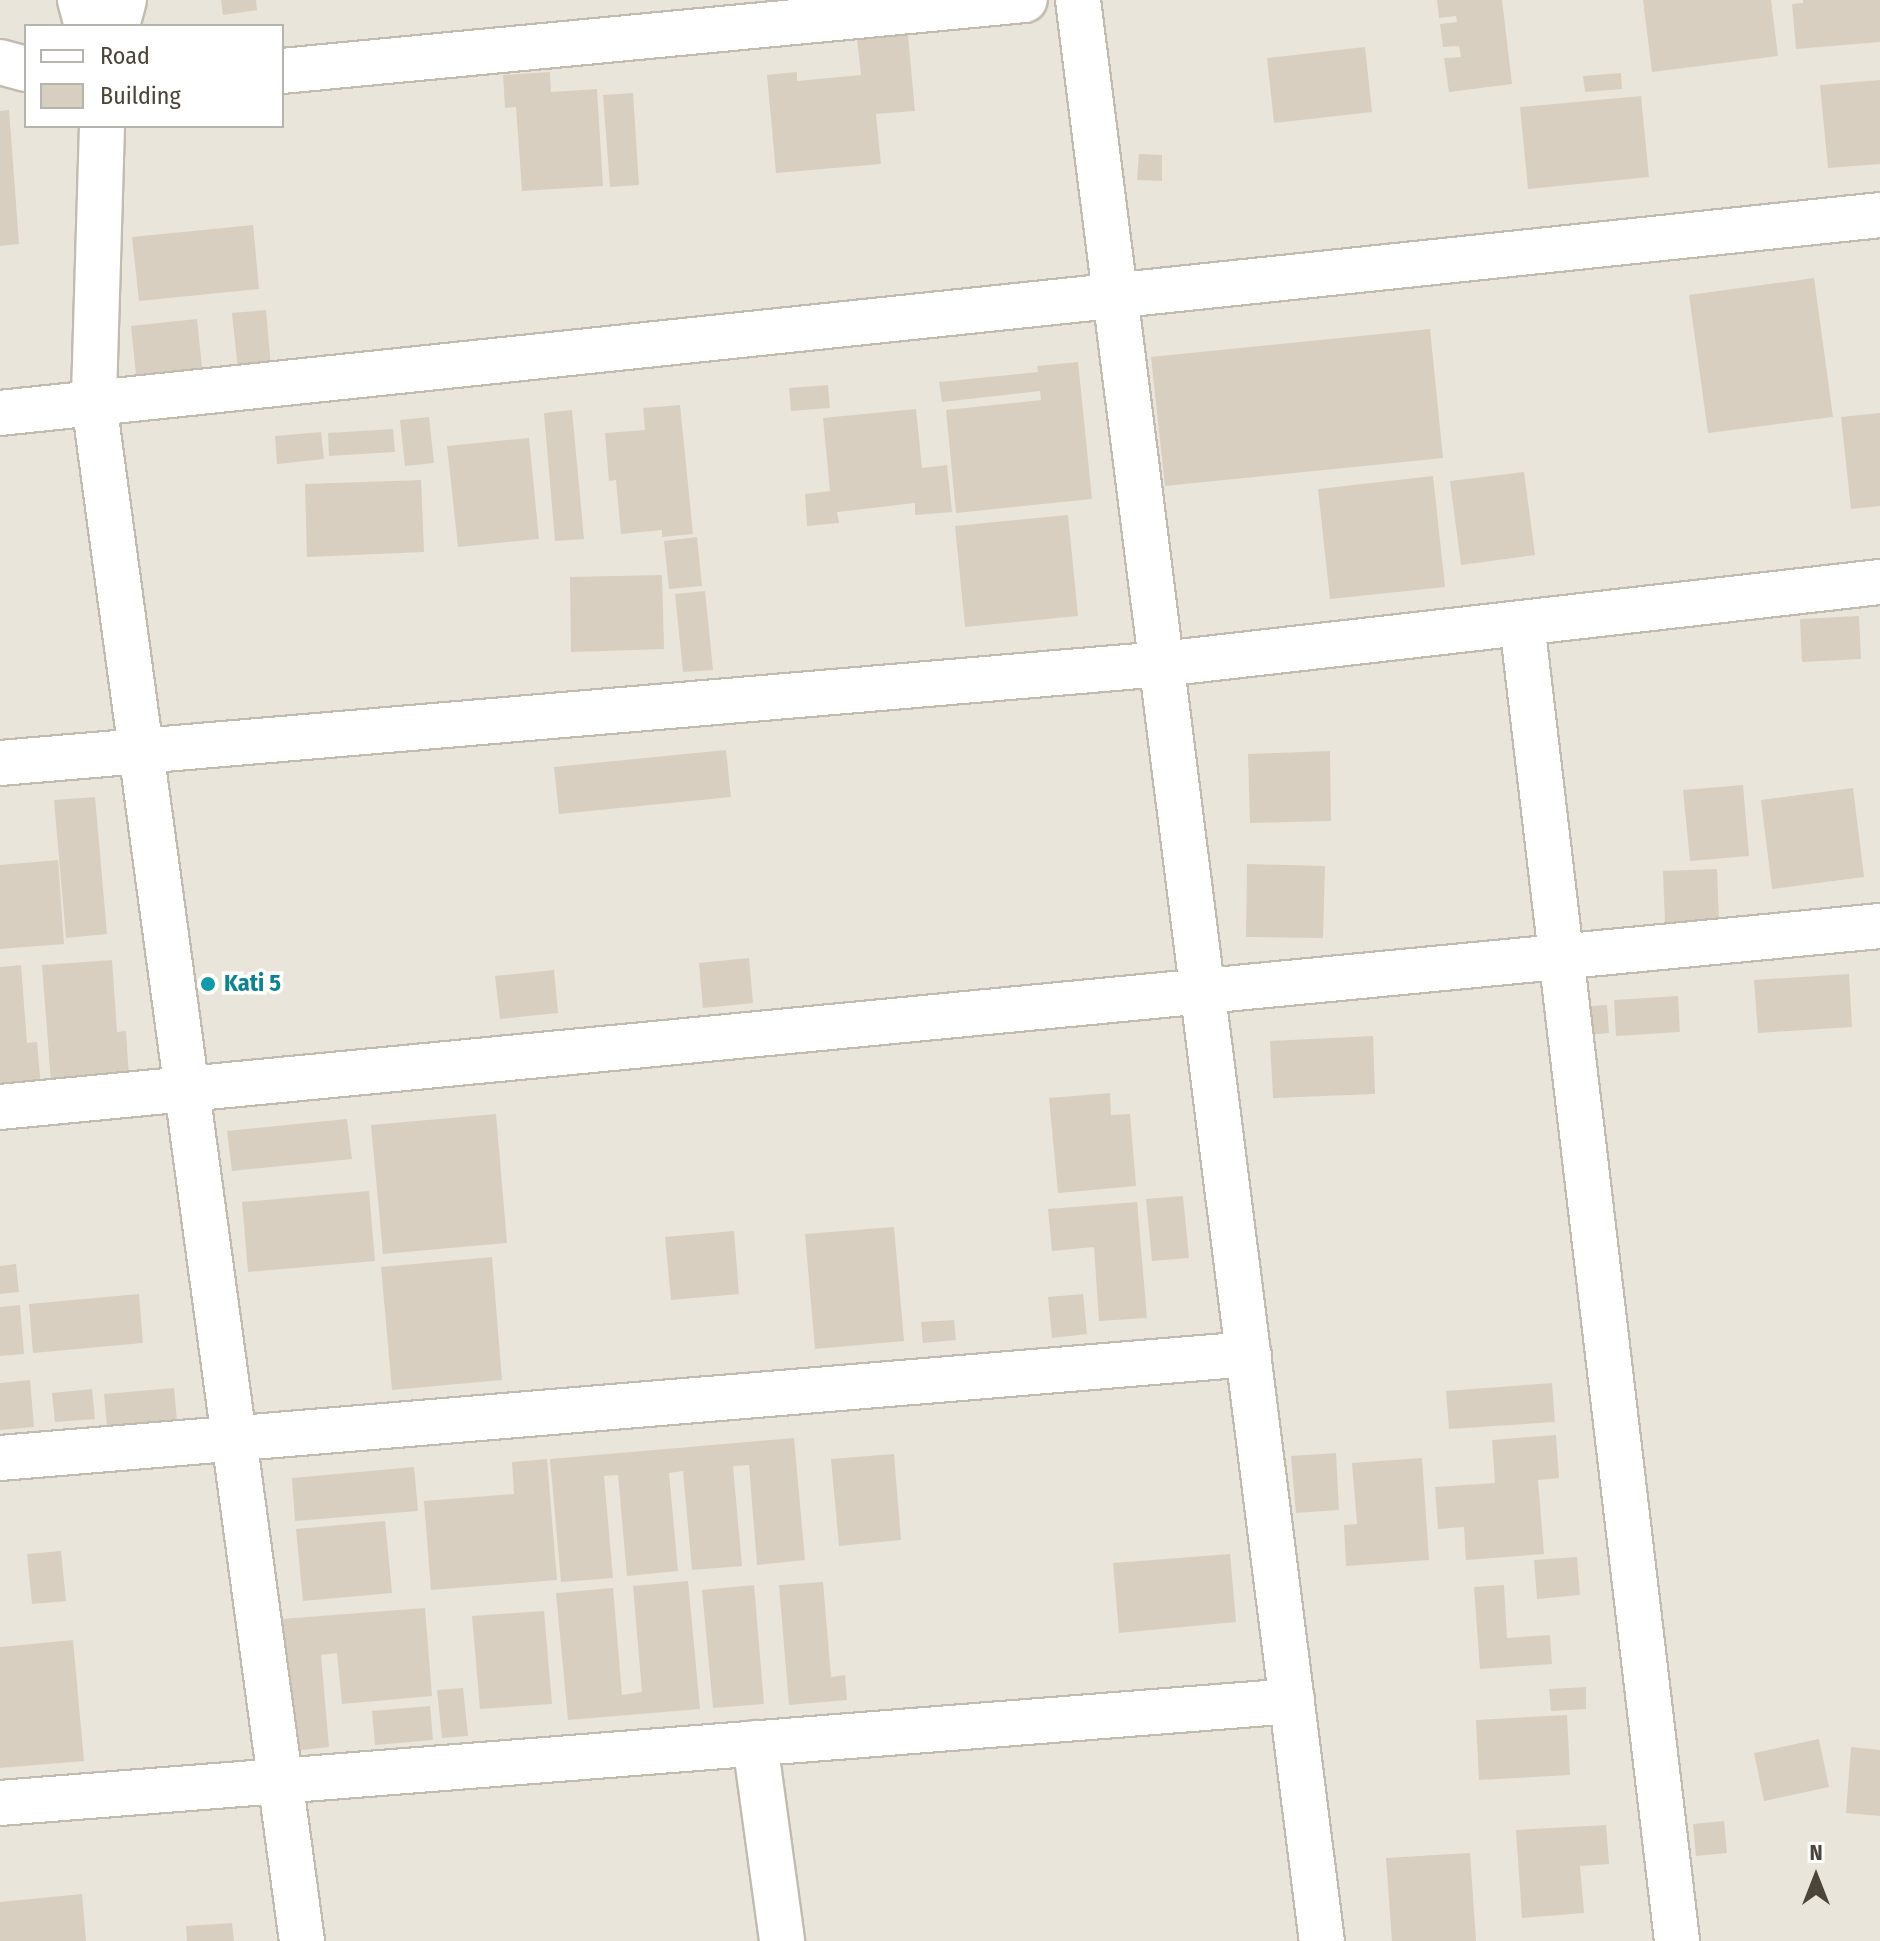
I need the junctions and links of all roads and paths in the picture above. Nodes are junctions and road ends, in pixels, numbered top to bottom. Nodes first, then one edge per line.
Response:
1 (80, 0) edge
2 (124, 0) edge
3 (1025, 0) edge
4 (1078, 0) edge
5 (86, 24) edge
6 (118, 24) edge
7 (0, 62) edge
8 (24, 68) edge
9 (284, 71) edge
10 (24, 94) edge
11 (0, 96) edge
12 (102, 128) edge
13 (1880, 215) edge
14 (1116, 295) junction
15 (94, 403) junction
16 (0, 413) edge
17 (1880, 582) edge
18 (1522, 623) junction
19 (1162, 664) junction
20 (140, 751) junction
21 (0, 763) edge
22 (1880, 926) edge
23 (1561, 957) junction
24 (1203, 991) junction
25 (187, 1089) junction
26 (0, 1107) edge
27 (1249, 1354) junction
28 (234, 1439) junction
29 (0, 1458) edge
30 (1292, 1701) junction
31 (755, 1743) junction
32 (280, 1781) junction
33 (0, 1803) edge
34 (302, 1941) edge
35 (782, 1941) edge
36 (1322, 1941) edge
37 (1677, 1941) edge

1 - 5 street
2 - 6 street
3 - 9 street
4 - 14 street
7 - 8 street
10 - 11 street
12 - 15 street
13 - 14 street
14 - 15 street
14 - 19 street
15 - 16 street
15 - 20 street
17 - 18 street
18 - 19 street
18 - 23 street
19 - 20 street
19 - 24 street
20 - 21 street
20 - 25 street
22 - 23 street
23 - 24 street
23 - 37 street
24 - 25 street
24 - 27 street
25 - 26 street
25 - 28 street
27 - 28 street
27 - 30 street
28 - 29 street
28 - 32 street
30 - 31 street
30 - 36 street
31 - 32 street
31 - 35 street
32 - 33 street
32 - 34 street

